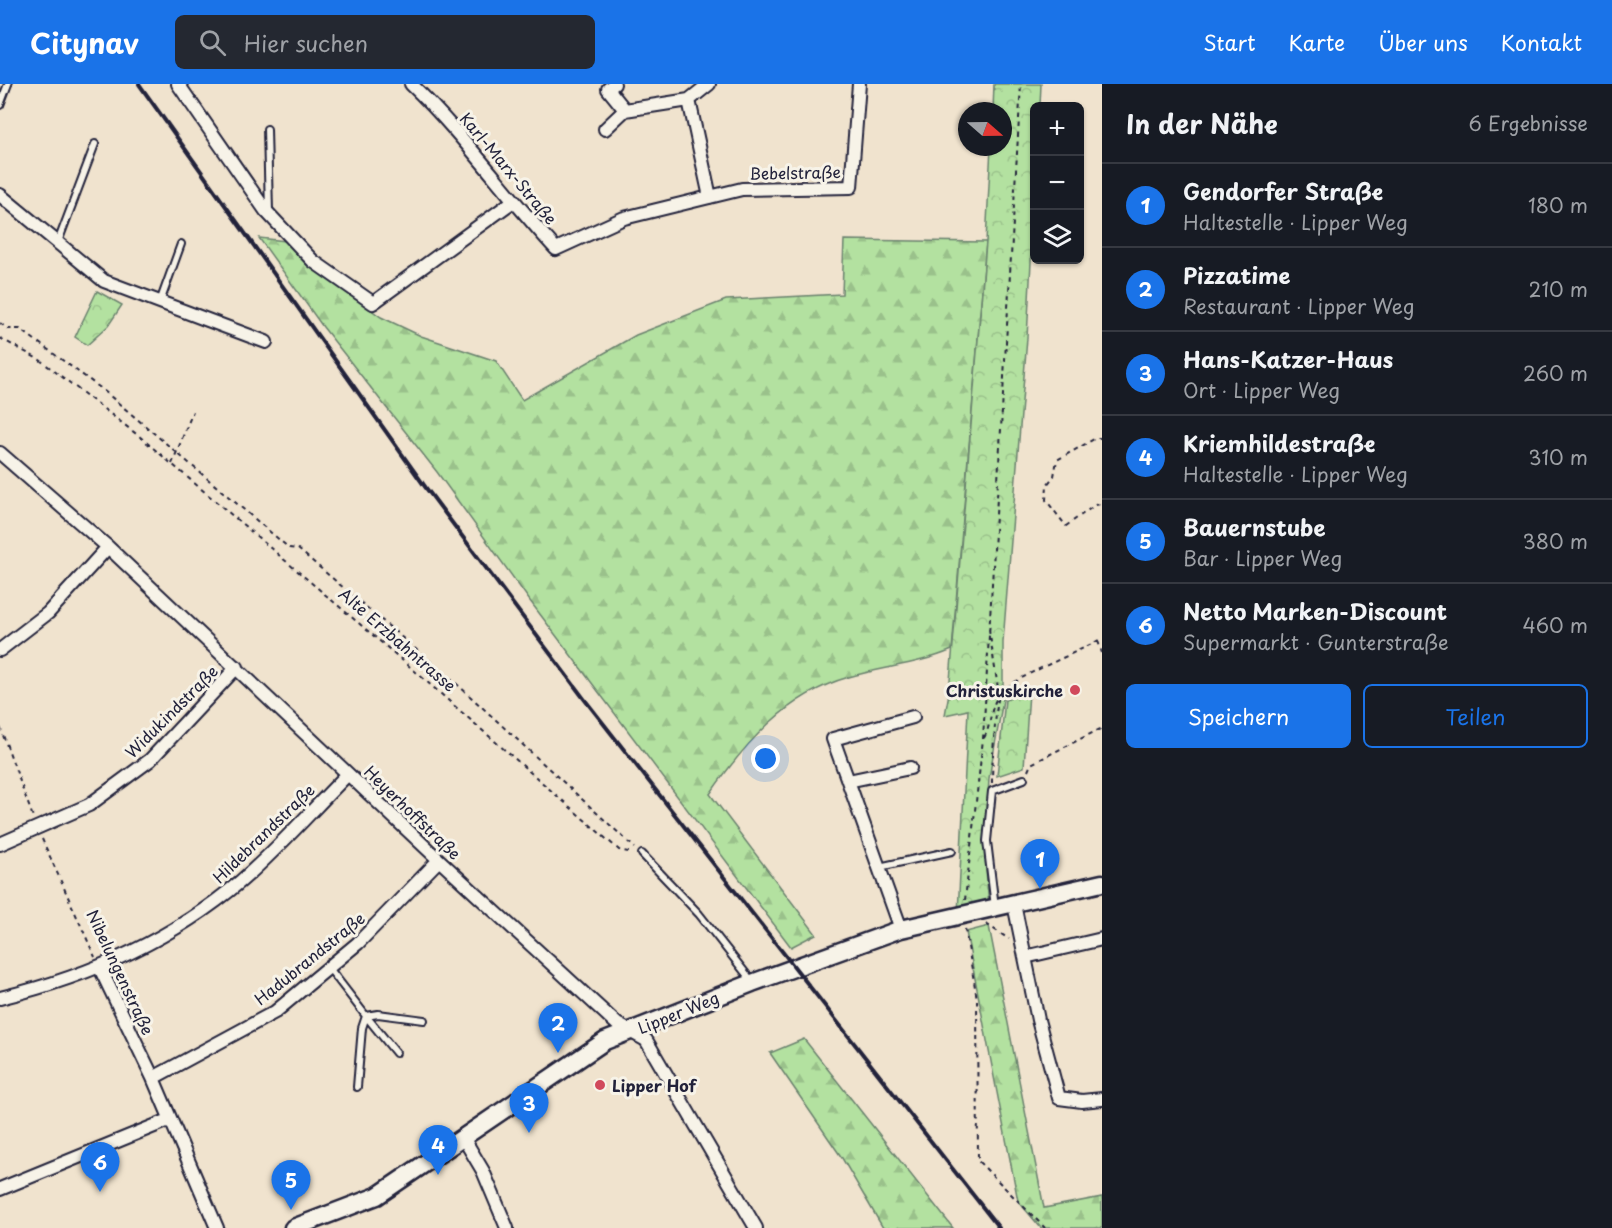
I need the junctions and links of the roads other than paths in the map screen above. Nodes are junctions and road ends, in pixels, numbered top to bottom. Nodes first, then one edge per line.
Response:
1 (8, 84) edge
2 (178, 84) edge
3 (411, 84) edge
4 (614, 84) edge
5 (709, 84) edge
6 (860, 84) edge
7 (690, 100) junction
8 (0, 105) edge
9 (625, 110) junction
10 (267, 129) dead end
11 (605, 129) dead end
12 (95, 144) dead end
13 (0, 195) edge
14 (710, 197) junction
15 (512, 202) junction
16 (270, 214) junction
17 (58, 243) junction
18 (182, 244) dead end
19 (556, 249) joint
20 (160, 302) junction
21 (266, 342) dead end
22 (0, 453) edge
23 (108, 547) junction
24 (0, 650) edge
25 (237, 667) junction
26 (913, 717) dead end
27 (910, 768) dead end
28 (348, 774) junction
29 (1024, 779) road end
30 (848, 781) junction
31 (0, 844) edge
32 (952, 851) dead end
33 (642, 854) road end
34 (439, 860) junction
35 (879, 867) junction
36 (1102, 883) edge
37 (1014, 904) junction
38 (995, 908) junction
39 (902, 929) junction
40 (1102, 939) edge
41 (1025, 954) junction
42 (100, 968) junction
43 (328, 968) junction
44 (752, 983) junction
45 (0, 998) edge
46 (366, 1016) junction
47 (424, 1020) dead end
48 (629, 1031) junction
49 (396, 1053) dead end
50 (153, 1078) junction
51 (357, 1088) dead end
52 (1102, 1099) edge
53 (169, 1120) junction
54 (464, 1139) junction
55 (0, 1189) edge
56 (217, 1228) edge
57 (293, 1228) edge
58 (507, 1228) edge
59 (756, 1228) edge

1 - 8 lane
2 - 16 street
3 - 15 street, Karl-Marx-Straße
4 - 9 street
5 - 7 street
6 - 14 street, Bebelstraße
7 - 9 street
7 - 14 street
9 - 11 street
10 - 16 lane
12 - 17 lane
13 - 17 street
14 - 19 street, Bebelstraße
15 - 16 street
15 - 19 street, Karl-Marx-Straße
17 - 20 street
18 - 20 lane
20 - 21 street
22 - 23 street, Heyerhoffstraße
23 - 24 street
23 - 25 street, Heyerhoffstraße
25 - 28 street, Heyerhoffstraße
25 - 31 street, Widukindstraße
26 - 30 street
27 - 30 street
28 - 34 street, Heyerhoffstraße
28 - 42 street, Hildebrandstraße
29 - 38 lane
30 - 35 street
32 - 35 lane
33 - 44 lane
34 - 43 street, Hadubrandstraße
34 - 48 street, Heyerhoffstraße
35 - 39 street
36 - 37 street, Lipper Weg
37 - 38 street, Lipper Weg
37 - 41 street
38 - 39 street, Lipper Weg
39 - 44 street, Lipper Weg
40 - 41 street
41 - 52 street
42 - 45 street, Hildebrandstraße
42 - 50 street, Nibelungenstraße
43 - 46 lane
43 - 50 street, Hadubrandstraße
44 - 48 street, Lipper Weg
46 - 47 lane
46 - 49 lane
46 - 51 lane
48 - 54 street, Lipper Weg
48 - 59 street, Heyerhoffstraße
50 - 53 street, Nibelungenstraße
53 - 55 street
53 - 56 street, Nibelungenstraße
54 - 57 street, Lipper Weg
54 - 58 street

